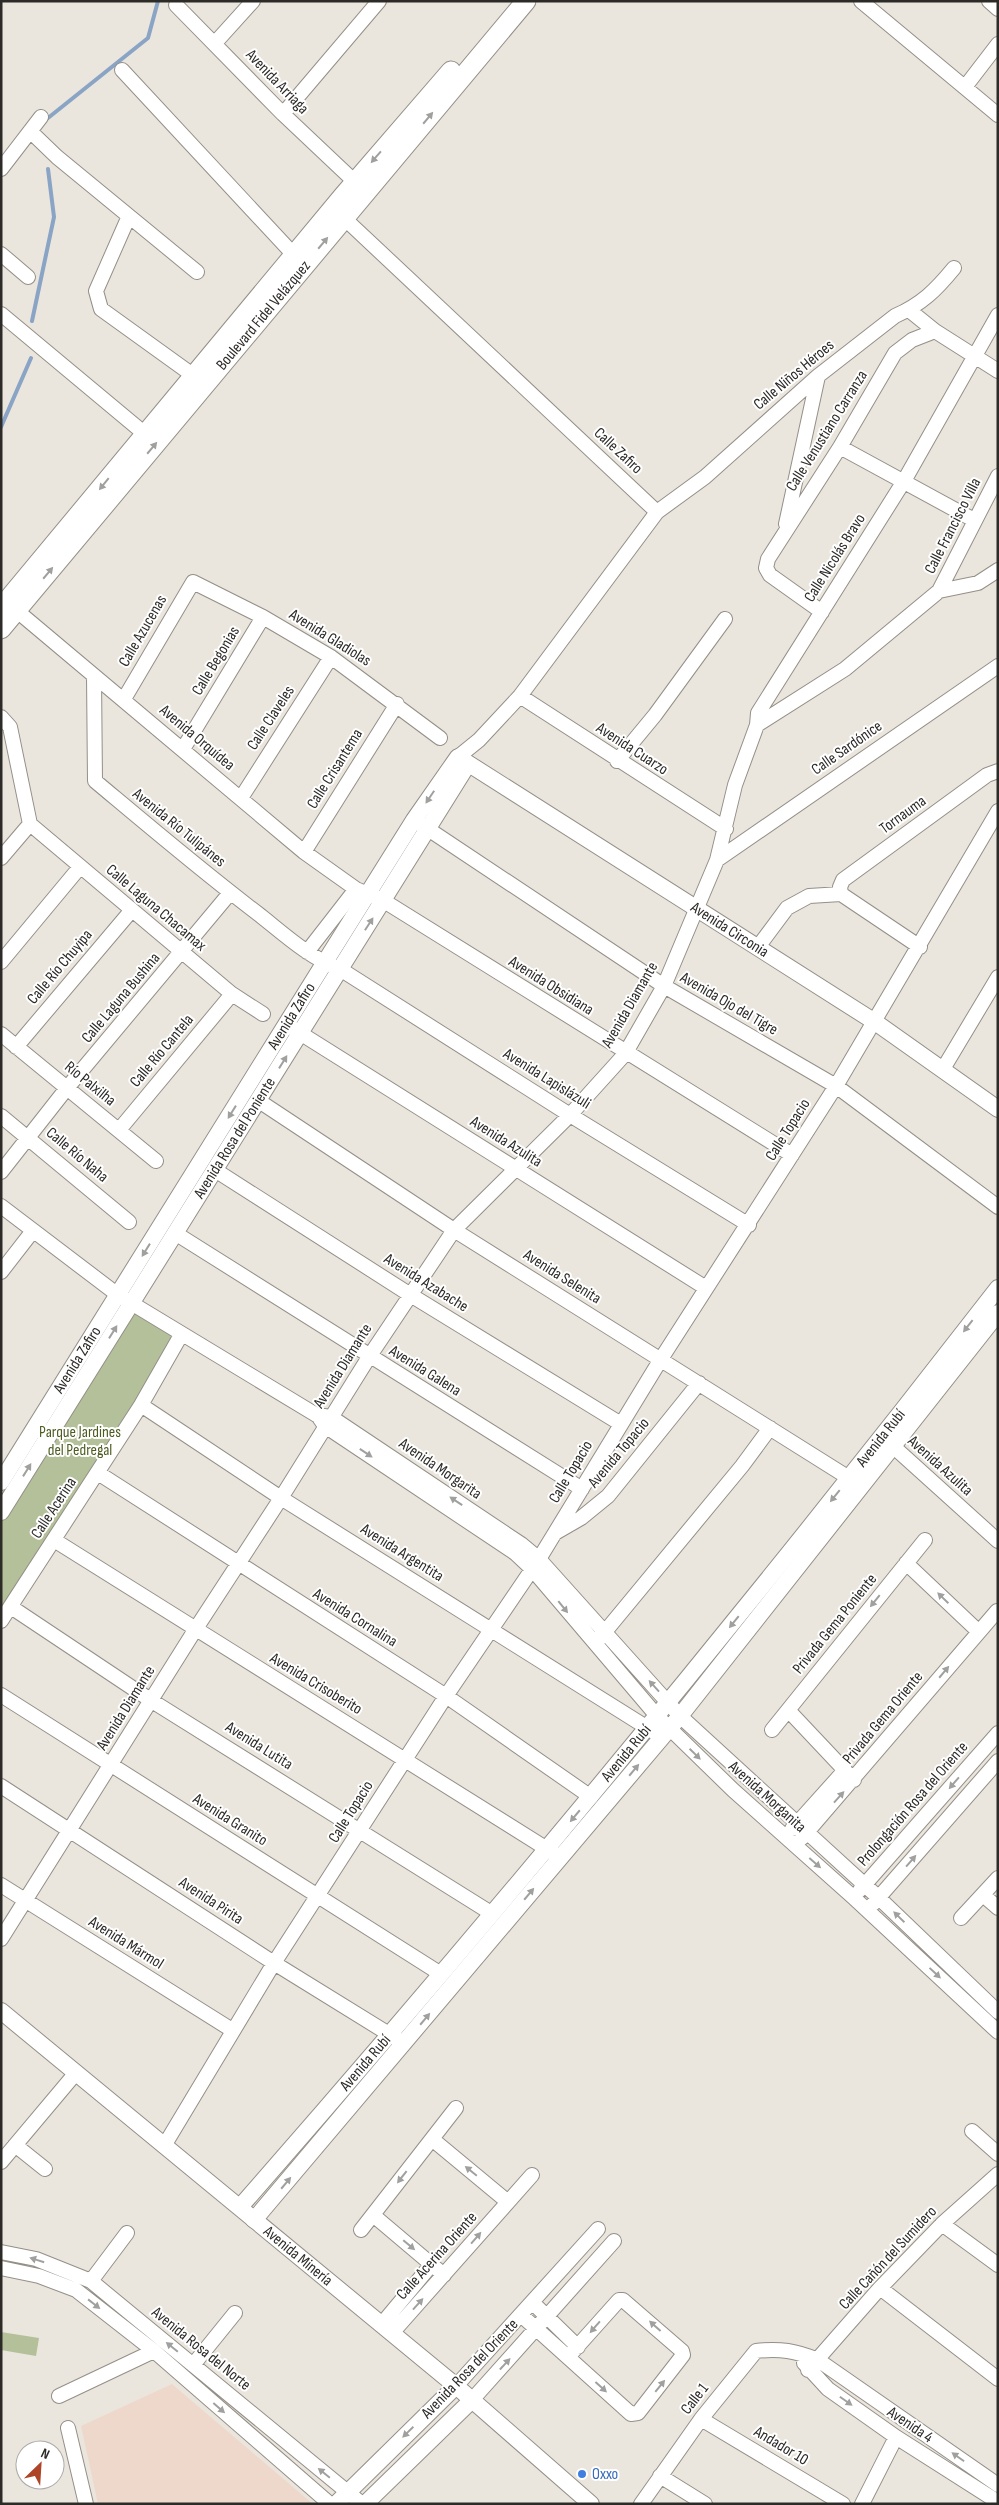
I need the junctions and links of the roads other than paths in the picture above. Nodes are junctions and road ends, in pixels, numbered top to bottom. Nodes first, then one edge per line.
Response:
1 (253, 1) edge
2 (379, 1) edge
3 (511, 1) edge
4 (526, 1) edge
5 (862, 1) edge
6 (988, 1) edge
7 (176, 5) dead end
8 (998, 9) edge
9 (215, 43) junction
10 (998, 44) edge
11 (122, 70) dead end
12 (964, 88) junction
13 (283, 114) junction
14 (998, 115) edge
15 (41, 116) dead end
16 (30, 131) junction
17 (1, 169) edge
18 (355, 182) junction
19 (129, 216) junction
20 (344, 218) junction
21 (1, 254) edge
22 (294, 255) junction
23 (954, 268) dead end
24 (197, 272) dead end
25 (28, 278) dead end
26 (909, 310) junction
27 (1, 314) edge
28 (998, 315) edge
29 (935, 331) junction
30 (976, 358) junction
31 (217, 359) junction
32 (998, 371) edge
33 (194, 376) junction
34 (818, 376) junction
35 (145, 434) junction
36 (840, 447) junction
37 (998, 476) edge
38 (904, 481) junction
39 (657, 512) junction
40 (974, 520) junction
41 (785, 532) junction
42 (998, 570) edge
43 (193, 582) joint
44 (939, 592) junction
45 (8, 607) edge
46 (822, 612) junction
47 (263, 617) junction
48 (724, 619) dead end
49 (1, 629) edge
50 (332, 657) junction
51 (998, 666) edge
52 (94, 676) junction
53 (520, 696) junction
54 (124, 699) junction
55 (397, 704) junction
56 (1, 717) edge
57 (757, 725) junction
58 (440, 738) dead end
59 (183, 749) junction
60 (463, 760) junction
61 (617, 761) junction
62 (998, 771) edge
63 (241, 798) junction
64 (998, 810) edge
65 (30, 824) junction
66 (421, 824) junction
67 (726, 829) junction
68 (304, 852) junction
69 (1, 858) edge
70 (717, 860) junction
71 (80, 867) junction
72 (362, 892) junction
73 (230, 893) junction
74 (841, 894) junction
75 (384, 901) junction
76 (696, 909) junction
77 (131, 911) junction
78 (758, 947) junction
79 (920, 947) junction
80 (307, 952) junction
81 (182, 953) junction
82 (1, 962) edge
83 (333, 966) junction
84 (998, 976) edge
85 (664, 986) junction
86 (232, 994) junction
87 (263, 1014) dead end
88 (875, 1022) junction
89 (287, 1024) junction
90 (1, 1034) edge
91 (301, 1034) junction
92 (16, 1047) junction
93 (626, 1054) junction
94 (943, 1069) junction
95 (836, 1086) junction
96 (67, 1088) junction
97 (259, 1101) junction
98 (998, 1109) edge
99 (570, 1115) junction
100 (1, 1116) edge
101 (119, 1130) junction
102 (29, 1138) junction
103 (792, 1155) junction
104 (156, 1161) dead end
105 (515, 1169) junction
106 (216, 1170) junction
107 (1, 1172) edge
108 (1, 1206) edge
109 (998, 1207) edge
110 (129, 1222) dead end
111 (749, 1225) junction
112 (454, 1230) junction
113 (32, 1232) junction
114 (175, 1233) junction
115 (1, 1272) edge
116 (706, 1288) junction
117 (998, 1288) edge
118 (409, 1294) junction
119 (124, 1299) junction
120 (998, 1313) edge
121 (181, 1336) junction
122 (369, 1356) junction
123 (661, 1359) junction
124 (699, 1383) junction
125 (64, 1396) junction
126 (141, 1405) junction
127 (325, 1420) junction
128 (621, 1424) junction
129 (770, 1428) junction
130 (888, 1442) junction
131 (98, 1473) junction
132 (849, 1478) junction
133 (1, 1482) edge
134 (582, 1489) junction
135 (282, 1498) junction
136 (1, 1512) edge
137 (555, 1533) junction
138 (54, 1540) junction
139 (925, 1540) dead end
140 (998, 1541) edge
141 (906, 1563) junction
142 (239, 1564) junction
143 (536, 1564) junction
144 (770, 1589) junction
145 (11, 1607) junction
146 (997, 1611) edge
147 (1, 1621) edge
148 (491, 1629) junction
149 (195, 1630) junction
150 (605, 1632) junction
151 (978, 1632) junction
152 (594, 1645) junction
153 (1, 1695) edge
154 (446, 1696) junction
155 (152, 1701) junction
156 (669, 1703) junction
157 (788, 1710) junction
158 (680, 1716) junction
159 (652, 1722) junction
160 (772, 1730) dead end
161 (666, 1733) junction
162 (998, 1733) edge
163 (976, 1758) junction
164 (405, 1759) junction
165 (994, 1765) edge
166 (111, 1766) junction
167 (850, 1775) junction
168 (1, 1786) edge
169 (591, 1797) junction
170 (802, 1828) junction
171 (69, 1829) junction
172 (361, 1830) junction
173 (790, 1841) junction
174 (554, 1854) junction
175 (998, 1878) edge
176 (1, 1885) edge
177 (865, 1885) junction
178 (983, 1895) junction
179 (319, 1896) junction
180 (853, 1897) junction
181 (879, 1898) junction
182 (26, 1900) junction
183 (998, 1908) edge
184 (867, 1910) junction
185 (491, 1912) junction
186 (961, 1918) dead end
187 (1, 1939) edge
188 (274, 1963) junction
189 (441, 1974) junction
190 (1, 2011) edge
191 (998, 2012) edge
192 (232, 2030) junction
193 (998, 2032) edge
194 (397, 2040) junction
195 (75, 2074) junction
196 (456, 2108) dead end
197 (972, 2132) dead end
198 (432, 2139) junction
199 (15, 2145) junction
200 (164, 2146) junction
201 (998, 2154) edge
202 (1, 2162) edge
203 (45, 2169) dead end
204 (998, 2174) edge
205 (532, 2175) dead end
206 (508, 2202) junction
207 (240, 2207) junction
208 (373, 2215) junction
209 (254, 2220) junction
210 (942, 2224) junction
211 (598, 2229) dead end
212 (361, 2230) dead end
213 (127, 2233) dead end
214 (614, 2241) dead end
215 (1, 2252) edge
216 (432, 2264) junction
217 (998, 2266) edge
218 (1, 2268) edge
219 (444, 2275) junction
220 (91, 2282) junction
221 (880, 2288) junction
222 (532, 2303) junction
223 (235, 2313) dead end
224 (521, 2315) junction
225 (547, 2318) junction
226 (386, 2329) junction
227 (536, 2330) junction
228 (578, 2347) junction
229 (154, 2351) junction
230 (568, 2357) junction
231 (193, 2365) junction
232 (813, 2365) junction
233 (998, 2379) edge
234 (456, 2386) junction
235 (59, 2396) dead end
236 (472, 2400) junction
237 (701, 2419) junction
238 (68, 2428) dead end
239 (896, 2437) junction
240 (660, 2476) junction
241 (998, 2485) edge
242 (341, 2498) edge
243 (998, 2502) edge
244 (589, 2503) edge
245 (86, 2504) edge
246 (330, 2504) edge
247 (363, 2504) edge
248 (641, 2504) edge
249 (705, 2504) edge
250 (843, 2504) edge
251 (862, 2504) edge

1 - 9 street
2 - 13 street
3 -> 18 main road, Boulevard Fidel Velázquez
20 -> 4 main road, Boulevard Fidel Velázquez
5 - 12 street
6 - 8 street
7 - 9 street, Avenida Arriaga
9 - 13 street, Avenida Arriaga
10 - 12 street
11 - 22 street
12 - 14 street
13 - 18 street, Avenida Arriaga
15 - 16 street
16 - 17 street
16 - 19 street
18 - 22 main road, Boulevard Fidel Velázquez
19 - 24 street
19 - 33 street
31 -> 20 main road, Boulevard Fidel Velázquez
20 - 39 street, Calle Zafiro
21 - 25 street
22 - 31 main road, Boulevard Fidel Velázquez
23 - 26 street, Calle Niños Héroes
26 - 29 street
26 - 34 street, Calle Niños Héroes
27 - 35 street
28 - 30 street, Calle Nicolás Bravo
29 - 30 street
29 - 36 street, Calle Venustiano Carranza
30 - 32 street
30 - 38 street, Calle Nicolás Bravo
31 - 33 main road, Boulevard Fidel Velázquez
45 -> 31 main road, Boulevard Fidel Velázquez
33 - 35 main road, Boulevard Fidel Velázquez
34 - 39 street, Calle Niños Héroes
34 - 41 street
35 -> 45 main road, Boulevard Fidel Velázquez
36 - 38 street
36 - 41 street, Calle Venustiano Carranza
37 - 40 street, Calle Francisco Villa
38 - 40 street
38 - 46 street, Calle Nicolás Bravo
39 - 53 street
40 - 44 street, Calle Francisco Villa
41 - 46 street, Calle Venustiano Carranza
42 - 44 street
43 - 47 street, Avenida Gladiolas
43 - 54 street, Calle Azucenas
44 - 57 street
45 - 49 main road, Boulevard Fidel Velázquez
45 - 52 street, Avenida Orquídea
46 - 57 street, Calle Nicolás Bravo
47 - 50 street, Avenida Gladiolas
47 - 59 street, Calle Begonias
48 - 61 street
50 - 55 street, Avenida Gladiolas
50 - 63 street, Calle Claveles
51 - 70 street, Calle Sardónice
52 - 54 street, Avenida Orquídea
52 - 73 street, Avenida Río Tulipánes
53 - 60 street
53 - 61 street, Avenida Cuarzo
54 - 59 street, Avenida Orquídea
55 - 58 street, Avenida Gladiolas
55 - 68 street, Calle Crisantema
56 - 65 street
57 - 67 street, Calle Nicolás Bravo
59 - 63 street, Avenida Orquídea
60 - 66 street, Avenida Zafiro
60 - 76 street, Avenida Circonia
61 - 67 street, Avenida Cuarzo
62 - 74 street, Tornauma
63 - 68 street, Avenida Orquídea
64 - 79 street, Calle Topacio
65 - 69 street
65 - 71 street, Calle Laguna Chacamax
66 - 72 street, Avenida Zafiro
66 - 75 street, Avenida Rosa del Poniente
66 - 85 street, Avenida Ojo del Tigre
67 - 70 street, Avenida Diamante
68 - 72 street, Avenida Orquídea
70 - 76 street, Avenida Diamante
71 - 77 street, Calle Laguna Chacamax
71 - 82 street
72 - 75 street, Avenida Obsidiana
72 - 80 street
72 - 83 street, Avenida Zafiro
73 - 80 street, Avenida Río Tulipánes
73 - 81 street, Calle Laguna Bushina
74 - 78 street
74 - 79 street
83 -> 75 street, Avenida Rosa del Poniente
75 - 93 street, Avenida Obsidiana
76 - 78 street, Avenida Circonia
76 - 85 street, Avenida Diamante
77 - 81 street, Calle Laguna Chacamax
77 - 92 street, Calle Río Chuyipa
78 - 88 street, Avenida Circonia
79 - 88 street, Calle Topacio
80 - 83 street, Avenida Río Tulipánes
81 - 86 street, Calle Laguna Chacamax
81 - 96 street, Calle Laguna Bushina
83 - 89 street, Avenida Zafiro
83 - 91 street, Avenida Rosa del Poniente
83 - 99 street, Avenida Lapislázuli
84 - 94 street
85 - 93 street, Avenida Diamante
85 - 95 street, Avenida Ojo del Tigre
86 - 87 street, Calle Laguna Chacamax
86 - 101 street, Calle Río Cantela
88 - 94 street, Avenida Circonia
88 - 95 street, Calle Topacio
89 - 91 street, Avenida Azulita
89 -> 119 street, Avenida Zafiro
90 - 92 street, Río Palxilha
97 -> 91 street, Avenida Rosa del Poniente
91 - 105 street, Avenida Azulita
92 - 96 street, Río Palxilha
93 - 99 street, Avenida Diamante
93 - 103 street, Avenida Obsidiana
94 - 98 street, Avenida Circonia
95 - 103 street, Calle Topacio
95 - 109 street, Avenida Ojo del Tigre
96 - 101 street, Río Palxilha
96 - 102 street, Calle Laguna Bushina
97 - 106 street, Avenida Rosa del Poniente
97 - 112 street, Avenida Selenita
99 - 105 street, Avenida Diamante
99 - 111 street, Avenida Lapislázuli
100 - 102 street, Calle Río Naha
101 - 104 street, Río Palxilha
102 - 107 street, Calle Laguna Bushina
102 - 110 street, Calle Río Naha
103 - 111 street, Calle Topacio
105 - 112 street, Avenida Diamante
105 - 116 street, Avenida Azulita
106 - 114 street, Avenida Rosa del Poniente
106 - 118 street, Avenida Azabache
108 - 113 street, Avenida Morgarita
111 - 116 street, Calle Topacio
112 - 118 street, Avenida Diamante
112 - 123 street, Avenida Selenita
113 - 115 street
113 - 119 street, Avenida Morgarita
114 - 119 street, Avenida Rosa del Poniente
114 - 122 street, Avenida Galena
116 - 123 street, Calle Topacio
117 -> 130 street, Avenida Rubí
118 - 122 street, Avenida Diamante
118 - 128 street, Avenida Azabache
119 - 121 street, Avenida Morgarita
119 - 125 street, Avenida Zafiro
120 - 130 street, Avenida Rubí
121 - 126 street, Calle Acerina
121 - 127 street, Avenida Morgarita
122 - 127 street, Avenida Diamante
122 - 134 street, Avenida Galena
123 - 124 street, Avenida Selenita
123 - 128 street, Calle Topacio
124 - 129 street, Avenida Selenita
124 - 137 street, Avenida Topacio
125 - 133 street, Avenida Zafiro
136 -> 125 street
126 - 131 street, Calle Acerina
126 - 135 street, Avenida Argentita
127 - 135 street, Avenida Diamante
127 - 143 street, Avenida Morgarita
128 - 134 street, Calle Topacio
129 - 132 street, Avenida Selenita
129 - 150 street
130 - 132 street, Avenida Rubí
130 - 140 street, Avenida Azulita
130 - 144 street, Avenida Rubí
131 - 138 street, Calle Acerina
131 - 142 street, Avenida Cornalina
132 -> 144 street, Avenida Rubí
134 - 137 street, Calle Topacio
135 - 142 street, Avenida Diamante
135 - 148 street, Avenida Argentita
137 - 143 street, Calle Topacio
138 - 145 street, Calle Acerina
138 - 149 street, Avenida Crisoberito
139 - 141 street, Privada Gema Poniente
151 -> 141 street
141 -> 157 street, Privada Gema Poniente
142 - 149 street, Avenida Diamante
142 - 154 street, Avenida Cornalina
143 - 148 street, Calle Topacio
143 - 150 street, Avenida Morganita
143 -> 152 street, Avenida Morganita
144 -> 156 street, Avenida Rubí
144 - 158 street, Avenida Rubí
145 - 147 street, Calle Acerina
145 - 155 street, Avenida Lutita
146 - 151 street, Privada Gema Oriente
148 - 154 street, Calle Topacio
148 - 159 street, Avenida Argentita
149 - 155 street, Avenida Diamante
149 - 164 street, Avenida Crisoberito
150 - 152 street
156 -> 150 street, Avenida Morganita
167 -> 151 street, Privada Gema Oriente
152 - 159 street, Avenida Morganita
153 - 166 street, Avenida Granito
154 - 164 street, Calle Topacio
154 - 169 street, Avenida Cornalina
155 - 166 street, Avenida Diamante
155 - 172 street, Avenida Lutita
156 - 158 street, Avenida Morganita
156 - 159 street, Avenida Rubí
157 - 160 street, Privada Gema Poniente
157 - 167 street
158 - 161 street, Avenida Rubí
158 - 170 street, Avenida Morganita
159 - 161 street, Avenida Morganita
159 - 169 street, Avenida Rubí
161 -> 173 street, Avenida Morganita
174 -> 161 street, Avenida Rubí
162 - 163 street, Prolongación Rosa del Oriente
163 - 165 street
163 -> 177 street, Prolongación Rosa del Oriente
164 - 172 street, Calle Topacio
164 - 174 street, Avenida Crisoberito
181 -> 165 street
166 - 171 street, Avenida Diamante
166 - 179 street, Avenida Granito
167 - 170 street, Privada Gema Oriente
168 - 171 street, Avenida Pirita
169 -> 174 street, Avenida Rubí
170 - 173 street, Privada Gema Oriente
170 - 177 street, Avenida Morganita
171 - 182 street, Avenida Diamante
171 - 188 street, Avenida Pirita
172 - 179 street, Calle Topacio
172 - 185 street, Avenida Lutita
173 -> 180 street, Avenida Morganita
174 - 185 street, Avenida Rubí
194 -> 174 street, Avenida Rubí
175 - 178 street
176 - 182 street, Avenida Mármol
177 - 180 street, Prolongación Rosa del Oriente
177 - 181 street, Avenida Morganita
178 - 183 street
178 - 186 street
179 - 188 street, Calle Topacio
179 - 189 street, Avenida Granito
180 - 184 street, Avenida Morganita
181 - 184 street
191 -> 181 street, Avenida Morganita
182 - 187 street, Avenida Diamante
182 - 192 street, Avenida Mármol
184 -> 193 street, Avenida Morganita
185 - 189 street, Avenida Rubí
188 - 192 street, Calle Topacio
188 - 194 street, Avenida Pirita
189 - 194 street, Avenida Rubí
190 - 195 street, Avenida Minería
192 - 200 street, Calle Topacio
194 - 207 street, Avenida Rubí
209 -> 194 street, Avenida Rubí
195 - 199 street
195 - 200 street, Avenida Minería
196 - 198 street
197 - 201 street
206 -> 198 street
198 -> 208 street
199 - 202 street
199 - 203 street
200 - 207 street, Avenida Minería
204 - 210 street, Calle Cañón del Sumidero
205 - 206 street, Calle Acerina Oriente
219 -> 206 street, Calle Acerina Oriente
207 - 209 street, Avenida Minería
208 - 212 street
208 -> 216 street
209 - 226 street, Avenida Minería
210 - 217 street
210 - 221 street, Calle Cañón del Sumidero
211 - 222 street, Avenida Rosa del Oriente
213 - 220 street
214 - 225 street, Avenida Rosa del Oriente
220 -> 215 street, Avenida Rosa del Norte
216 - 219 street
216 - 226 street, Calle Acerina Oriente
218 -> 229 street, Avenida Rosa del Norte
226 -> 219 street, Calle Acerina Oriente
231 -> 220 street, Avenida Rosa del Norte
221 - 232 street, Calle Cañón del Sumidero
221 - 233 street
222 - 224 street, Avenida Rosa del Oriente
222 - 225 street
223 - 231 street
224 - 227 street
224 - 234 street, Avenida Rosa del Oriente
225 - 227 street, Avenida Rosa del Oriente
225 - 228 street
226 - 234 street, Avenida Minería
227 - 230 street
236 -> 227 street, Avenida Rosa del Oriente
228 - 230 street
230 -> 228 street
229 - 235 street
229 -> 246 street, Avenida Rosa del Norte
242 -> 231 street, Avenida Rosa del Norte
232 - 237 street, Calle 1
232 -> 239 street, Avenida 4
241 -> 232 street
234 - 236 street, Avenida Minería
234 -> 242 street, Avenida Rosa del Oriente
236 - 244 street, Avenida Minería
236 - 247 street, Avenida Rosa del Oriente
237 - 240 street, Calle 1
237 - 250 street, Andador 10
238 - 245 street
239 - 243 street, Avenida 4
239 - 251 street
240 - 248 street, Calle 1
240 - 249 street
242 - 247 street, Avenida Rosa del Norte

